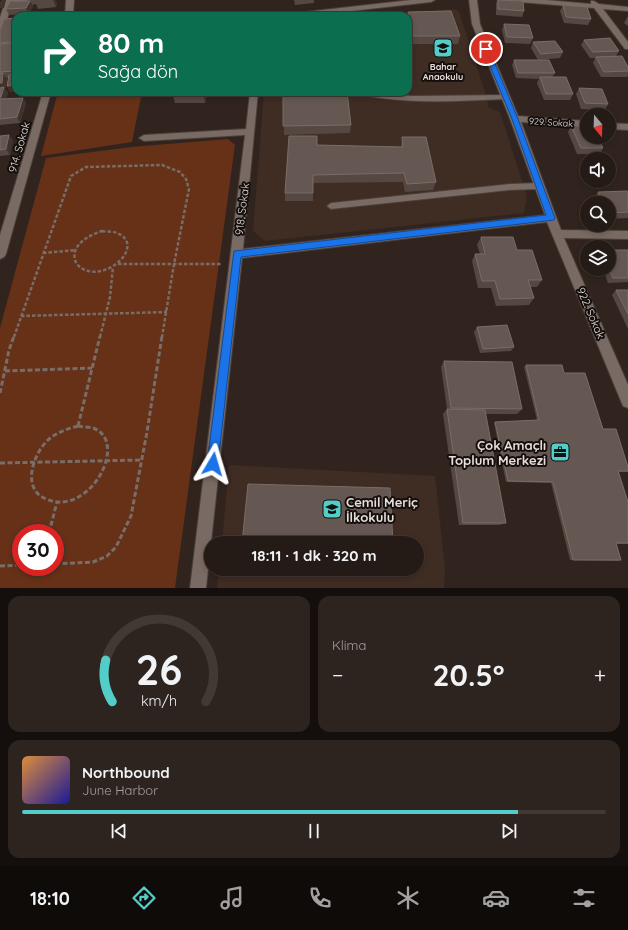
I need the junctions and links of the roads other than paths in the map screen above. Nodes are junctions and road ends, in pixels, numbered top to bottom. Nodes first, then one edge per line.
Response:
1 (10, 0) edge
2 (70, 0) edge
3 (431, 0) edge
4 (473, 0) edge
5 (519, 0) edge
6 (374, 3) edge
7 (594, 3) edge
8 (628, 9) edge
9 (69, 12) edge
10 (314, 12) edge
11 (3, 23) edge
12 (628, 48) edge
13 (46, 96) edge
14 (254, 96) edge
15 (376, 96) edge
16 (506, 97) junction
17 (515, 119) junction
18 (580, 124) edge
19 (616, 126) edge
20 (628, 127) edge
21 (250, 132) junction
22 (144, 138) dead end
23 (540, 186) junction
24 (331, 206) dead end
25 (551, 218) junction
26 (557, 234) junction
27 (628, 235) edge
28 (0, 254) edge
29 (236, 259) junction
30 (628, 402) edge
31 (198, 588) edge

1 - 11 street
2 - 9 street
3 - 6 street
4 - 16 street, 922. Sokak
5 - 7 street
6 - 10 street
7 - 8 street
7 - 12 street
13 - 28 street, 914. Sokak
14 - 21 street, 918. Sokak
15 - 16 lane
16 - 17 street, 922. Sokak
17 - 18 street, 929. Sokak
17 - 23 street, 922. Sokak
19 - 20 street
21 - 22 street
21 - 29 street, 918. Sokak
23 - 24 lane
23 - 25 street, 922. Sokak
25 - 26 street, 922. Sokak
25 - 29 street
26 - 27 street
26 - 30 street, 922. Sokak
29 - 31 street, 918. Sokak

